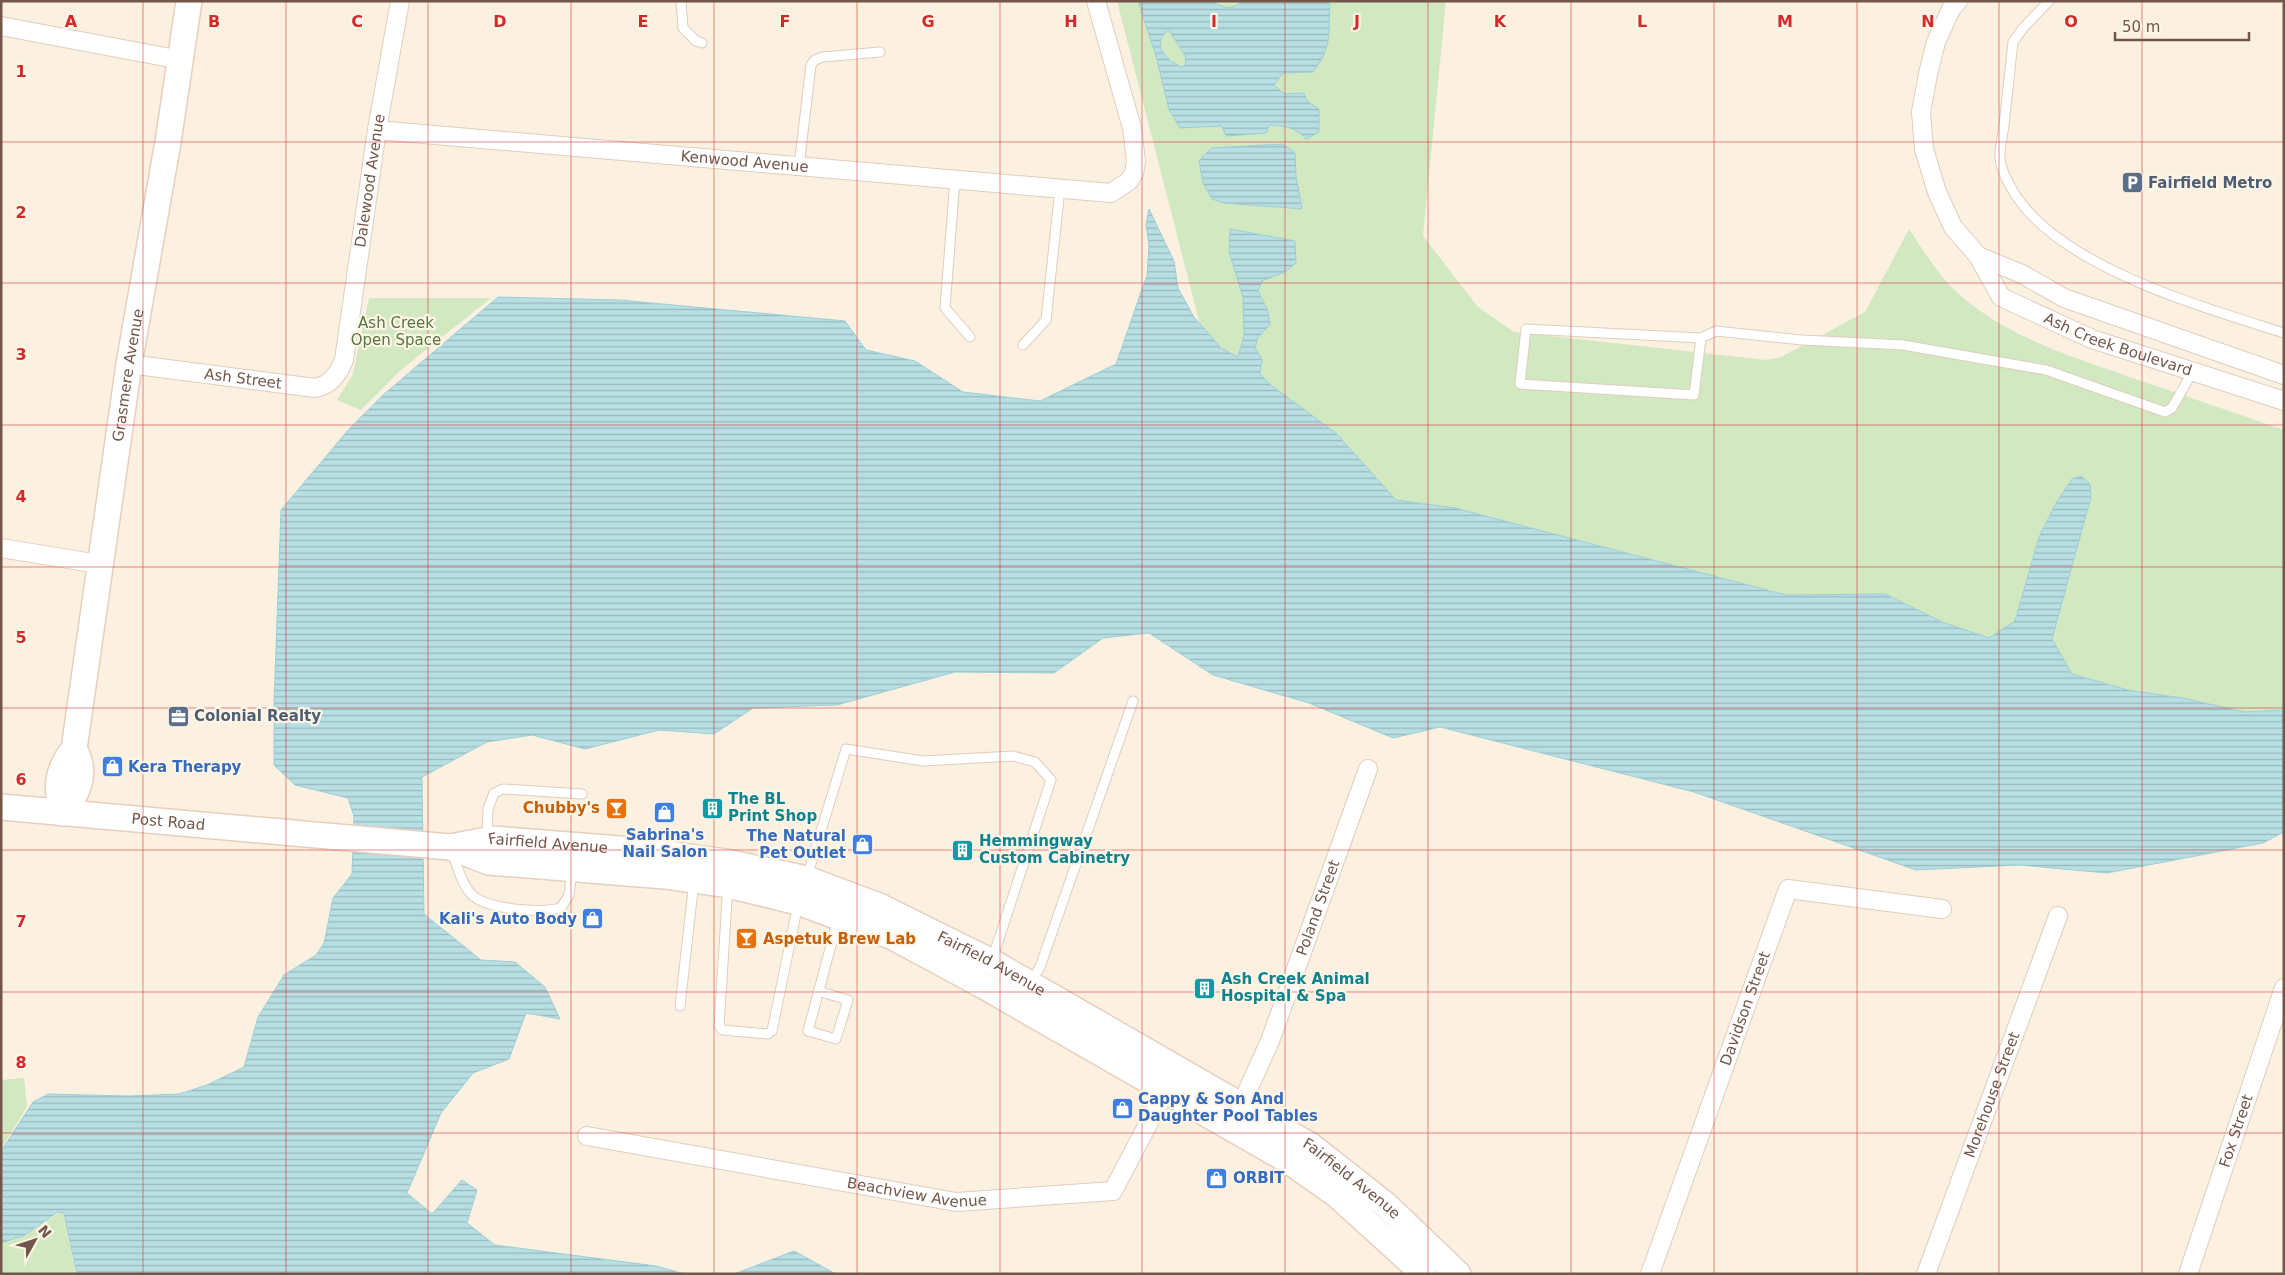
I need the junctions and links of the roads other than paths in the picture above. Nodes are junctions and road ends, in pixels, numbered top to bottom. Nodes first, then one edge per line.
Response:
1 (190, 1) edge
2 (400, 1) edge
3 (681, 1) edge
4 (1096, 1) edge
5 (1958, 1) edge
6 (2049, 1) edge
7 (1, 26) edge
8 (702, 43) dead end
9 (880, 52) dead end
10 (181, 60) junction
11 (377, 130) junction
12 (799, 166) junction
13 (955, 180) junction
14 (1060, 189) junction
15 (1978, 256) junction
16 (2284, 333) edge
17 (970, 337) dead end
18 (1701, 338) junction
19 (1023, 345) dead end
20 (344, 360) joint
21 (129, 364) junction
22 (2192, 371) junction
23 (2284, 375) edge
24 (2284, 401) edge
25 (1, 548) edge
26 (99, 564) junction
27 (1133, 701) dead end
28 (1368, 769) dead end
29 (582, 794) dead end
30 (1, 807) edge
31 (62, 814) junction
32 (335, 837) joint
33 (487, 840) junction
34 (442, 846) junction
35 (572, 869) junction
36 (694, 881) junction
37 (728, 885) junction
38 (802, 890) junction
39 (1942, 909) dead end
40 (2058, 916) dead end
41 (839, 917) junction
42 (992, 962) junction
43 (1030, 984) junction
44 (982, 985) junction
45 (2284, 988) edge
46 (818, 991) junction
47 (680, 1006) dead end
48 (1018, 1006) junction
49 (1177, 1068) junction
50 (1167, 1091) junction
51 (1242, 1106) junction
52 (1230, 1128) junction
53 (587, 1136) dead end
54 (1386, 1205) junction
55 (1370, 1223) junction
56 (1424, 1274) edge
57 (1458, 1274) edge
58 (1650, 1274) edge
59 (1926, 1274) edge
60 (2188, 1274) edge

1 - 10 main road, Grasmere Avenue
2 - 11 street, Dalewood Avenue
3 - 8 lane
4 - 14 street, Kenwood Avenue
5 - 15 street, Ash Creek Boulevard
6 - 16 lane
7 - 10 street
9 - 12 lane
10 - 21 main road, Grasmere Avenue
11 - 12 street, Kenwood Avenue
11 - 20 street, Dalewood Avenue
12 - 13 street, Kenwood Avenue
13 - 14 street, Kenwood Avenue
13 - 17 lane
14 - 19 lane
15 - 22 street, Ash Creek Boulevard
15 - 23 street, Ash Creek Boulevard
18 - 18 lane
18 - 22 lane
20 - 21 street, Ash Street
21 - 26 main road, Grasmere Avenue
22 - 24 street, Ash Creek Boulevard
25 - 26 street
26 - 31 main road, Grasmere Avenue
27 - 43 lane
28 - 51 street, Poland Street
29 - 33 lane
30 - 31 main road, Post Road
31 - 32 main road, Post Road
32 - 34 main road, Fairfield Avenue
33 - 34 main road, Fairfield Avenue
33 - 38 main road, Fairfield Avenue
34 - 35 main road, Fairfield Avenue
34 - 35 lane
35 - 36 main road, Fairfield Avenue
36 - 37 main road, Fairfield Avenue
36 - 47 lane
37 - 38 main road, Fairfield Avenue
37 - 38 lane
38 - 41 main road, Fairfield Avenue
38 - 42 main road, Fairfield Avenue
38 - 42 lane
39 - 58 street, Davidson Street
40 - 59 street, Morehouse Street
41 - 44 main road, Fairfield Avenue
41 - 46 lane
42 - 43 main road, Fairfield Avenue
42 - 44 main road
43 - 48 main road
43 - 49 main road, Fairfield Avenue
44 - 48 main road, Fairfield Avenue
45 - 60 street, Fox Street
46 - 46 lane
48 - 50 main road, Fairfield Avenue
49 - 50 street, Beachview Avenue
49 - 51 main road, Fairfield Avenue
50 - 52 main road, Fairfield Avenue
50 - 53 street, Beachview Avenue
51 - 52 street, Poland Street
51 - 54 main road, Fairfield Avenue
52 - 55 main road, Fairfield Avenue
54 - 55 main road
54 - 57 main road, Fairfield Avenue
55 - 56 main road, Fairfield Avenue

